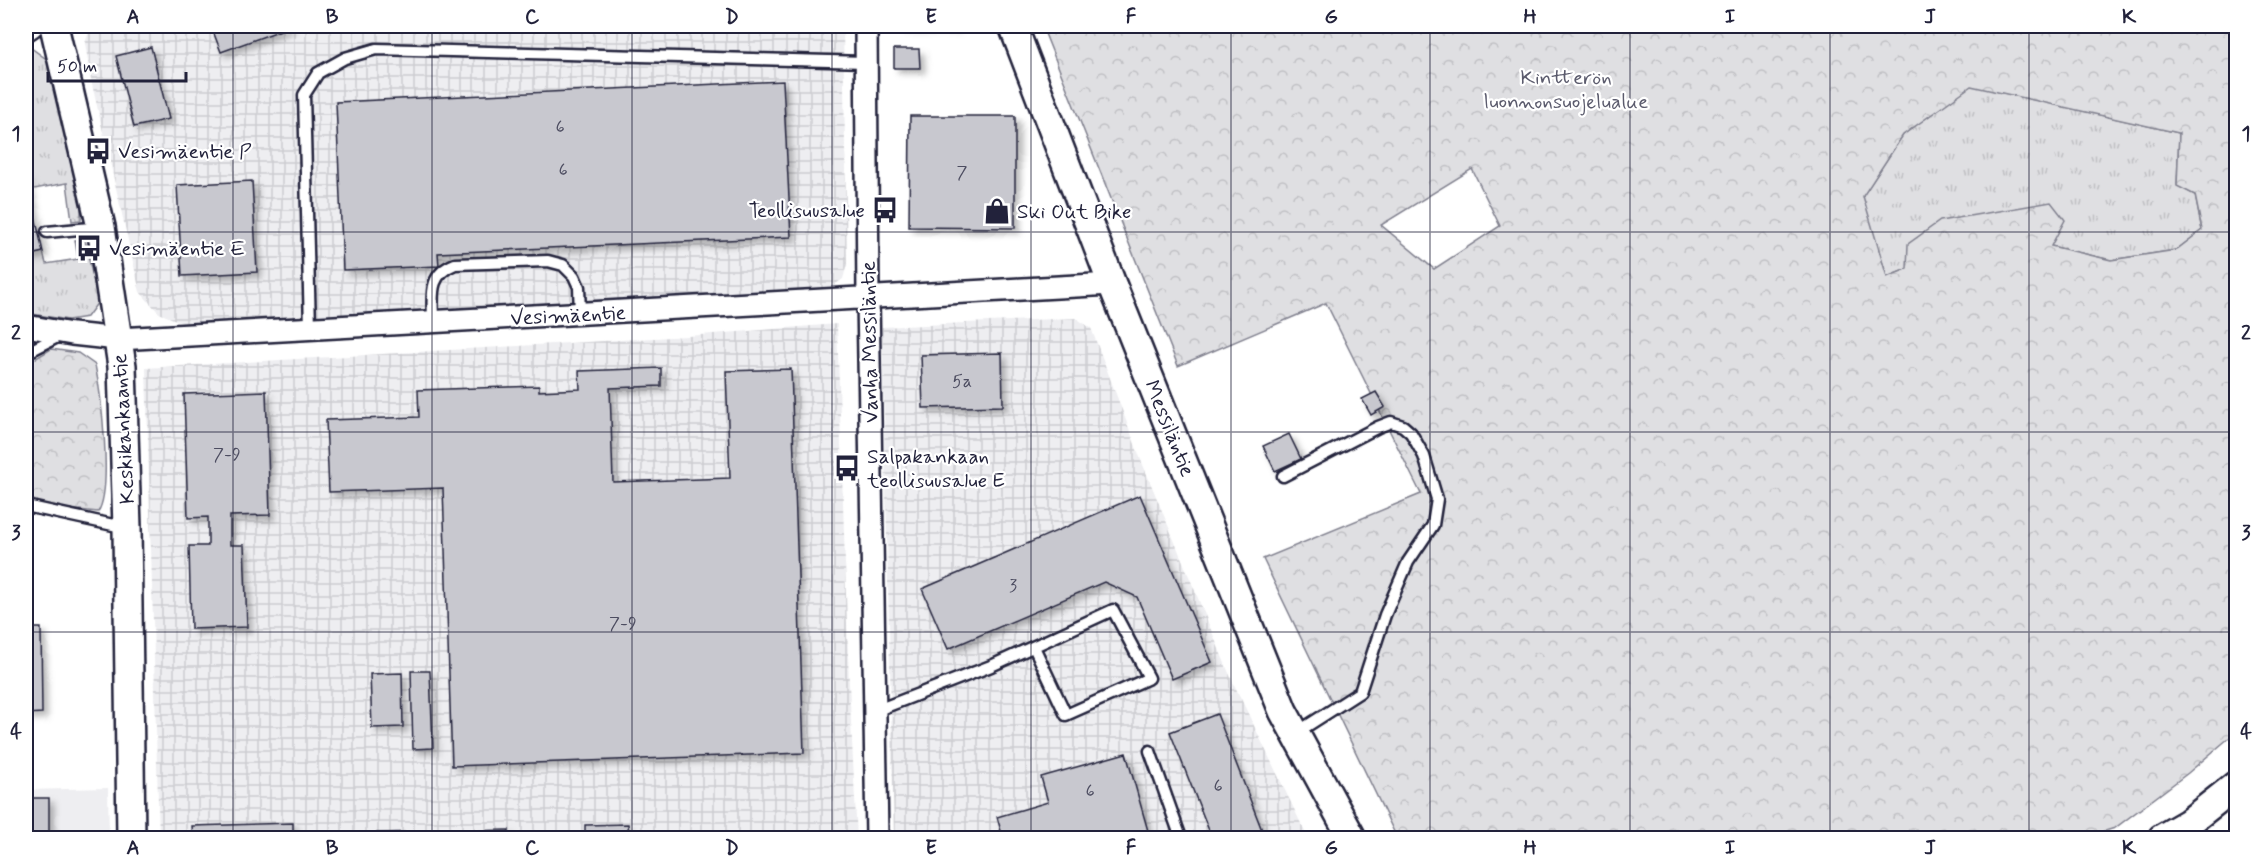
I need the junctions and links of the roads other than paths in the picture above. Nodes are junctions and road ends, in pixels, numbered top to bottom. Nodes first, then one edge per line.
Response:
1 (32, 26) edge
2 (54, 26) edge
3 (866, 26) edge
4 (1013, 26) edge
5 (26, 30) edge
6 (866, 62) junction
7 (101, 227) junction
8 (47, 232) dead end
9 (1112, 284) junction
10 (868, 299) junction
11 (580, 314) junction
12 (433, 322) junction
13 (26, 326) edge
14 (310, 328) junction
15 (66, 333) junction
16 (118, 339) junction
17 (26, 353) edge
18 (1283, 476) dead end
19 (26, 506) edge
20 (127, 528) junction
21 (1034, 647) junction
22 (875, 711) junction
23 (1296, 733) junction
24 (1150, 751) dead end
25 (2236, 785) edge
26 (1352, 833) edge
27 (131, 838) edge
28 (877, 838) edge
29 (1181, 838) edge
30 (2162, 838) edge

1 - 5 street
2 - 7 street, Keskikankaantie
3 - 6 street, Vanha Messiläntie
4 - 9 street, Messiläntie
6 - 10 street, Vanha Messiläntie
6 - 14 lane
7 - 8 lane
7 - 16 street, Keskikankaantie
9 - 10 street, Vesimäentie
9 - 23 street, Messiläntie
10 - 11 street, Vesimäentie
10 - 22 street, Vanha Messiläntie
11 - 12 street, Vesimäentie
11 - 12 lane
12 - 14 street, Vesimäentie
13 - 15 street, Vesimäentie
14 - 16 street, Vesimäentie
15 - 16 street, Vesimäentie
15 - 17 lane
16 - 20 street, Keskikankaantie
18 - 23 lane
19 - 20 lane
20 - 27 street, Keskikankaantie
21 - 21 lane
21 - 22 lane
22 - 28 street, Vanha Messiläntie
23 - 26 street, Messiläntie
24 - 29 lane
25 - 30 street

